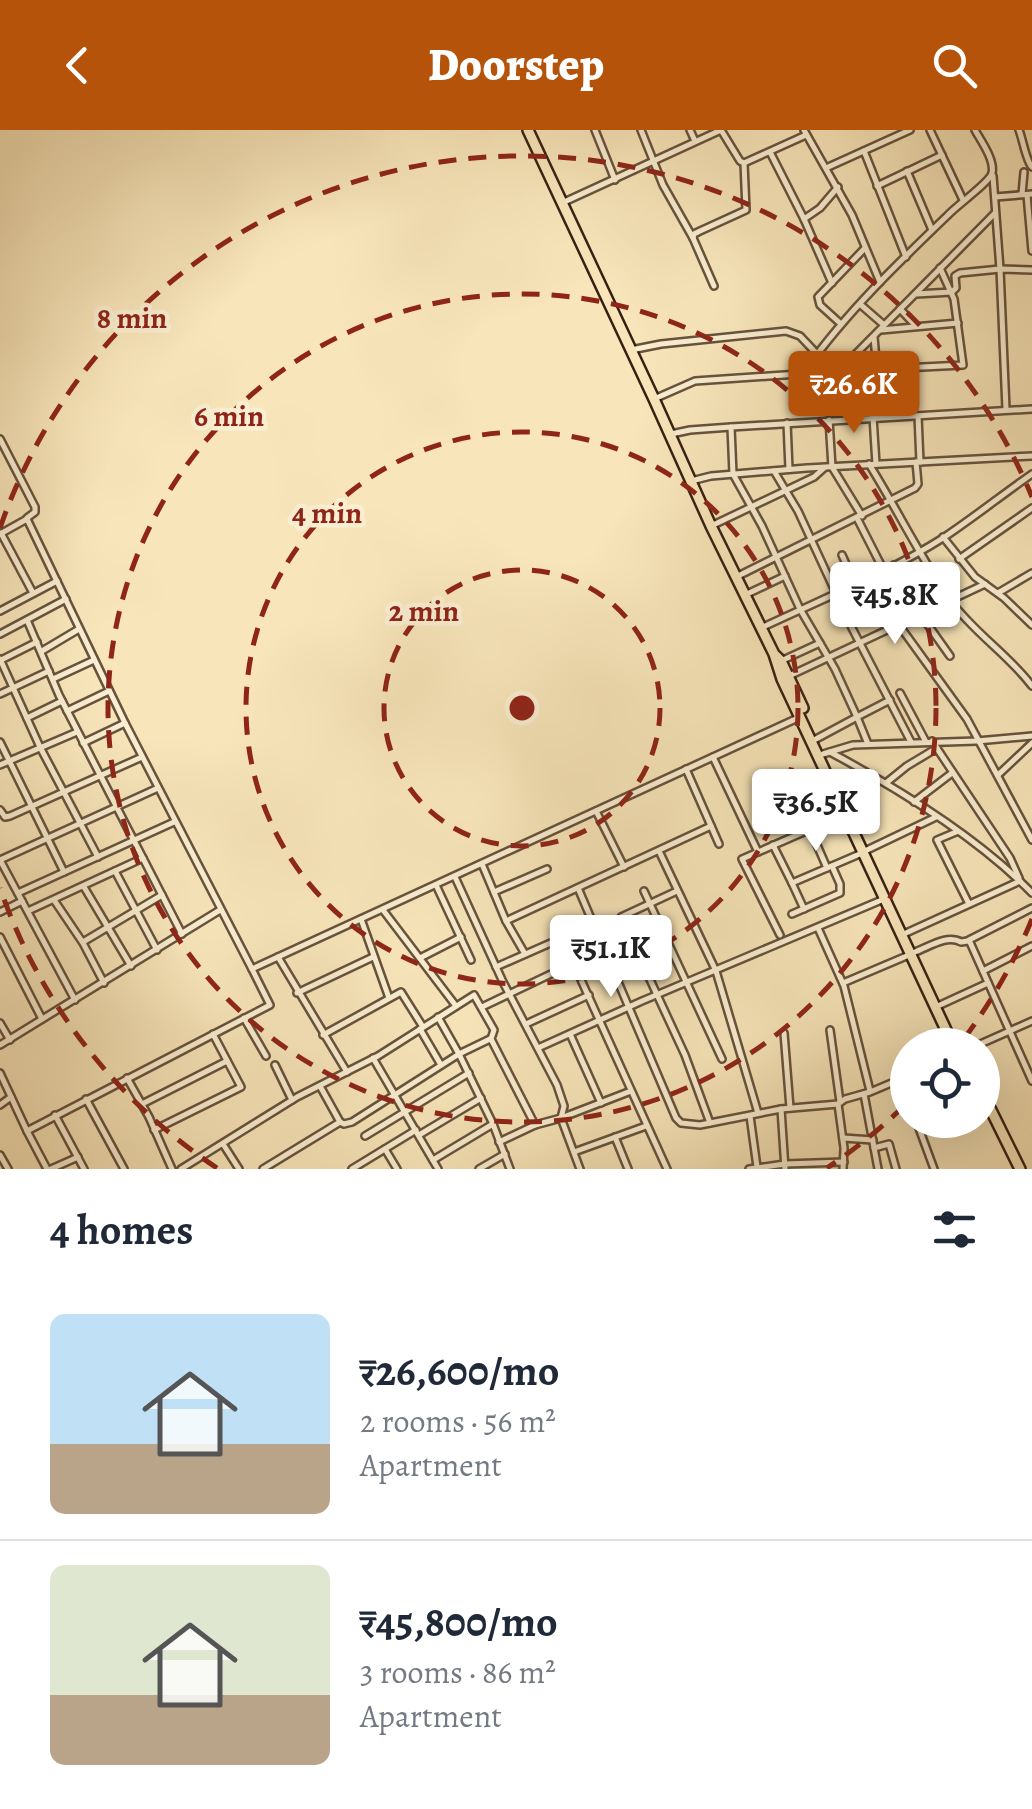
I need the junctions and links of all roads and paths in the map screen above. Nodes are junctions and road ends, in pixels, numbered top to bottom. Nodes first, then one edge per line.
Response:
1 (595, 130) edge
2 (641, 130) edge
3 (690, 130) edge
4 (910, 130) edge
5 (930, 130) edge
6 (975, 130) edge
7 (1019, 130) edge
8 (530, 131) edge
9 (805, 132) edge
10 (695, 141) junction
11 (1029, 147) edge
12 (864, 151) junction
13 (770, 152) junction
14 (942, 156) junction
15 (654, 162) junction
16 (744, 163) junction
17 (1032, 167) edge
18 (825, 168) junction
19 (907, 172) junction
20 (1024, 172) dead end
21 (992, 173) junction
22 (615, 180) junction
23 (877, 186) junction
24 (838, 187) junction
25 (1027, 195) edge
26 (995, 196) junction
27 (963, 200) junction
28 (562, 203) junction
29 (995, 214) junction
30 (1030, 214) edge
31 (804, 219) junction
32 (932, 230) junction
33 (693, 238) junction
34 (1032, 247) edge
35 (865, 248) junction
36 (906, 257) junction
37 (940, 268) junction
38 (1000, 269) junction
39 (1032, 270) edge
40 (880, 282) junction
41 (832, 284) junction
42 (714, 286) dead end
43 (952, 292) junction
44 (914, 294) junction
45 (860, 305) junction
46 (900, 310) junction
47 (958, 323) junction
48 (841, 324) junction
49 (917, 327) junction
50 (882, 328) junction
51 (874, 336) junction
52 (631, 350) junction
53 (817, 354) junction
54 (878, 369) junction
55 (839, 372) junction
56 (799, 374) junction
57 (654, 398) junction
58 (1032, 408) edge
59 (1006, 410) junction
60 (918, 416) junction
61 (877, 417) junction
62 (830, 420) junction
63 (788, 422) junction
64 (730, 426) junction
65 (671, 434) junction
66 (0, 439) edge
67 (4, 454) edge
68 (1032, 456) edge
69 (918, 462) junction
70 (873, 464) junction
71 (828, 467) junction
72 (789, 469) junction
73 (774, 471) junction
74 (733, 474) junction
75 (1032, 474) edge
76 (691, 481) junction
77 (786, 491) junction
78 (891, 500) junction
79 (752, 506) junction
80 (1032, 508) edge
81 (860, 517) junction
82 (26, 519) junction
83 (711, 526) junction
84 (0, 532) edge
85 (943, 538) junction
86 (813, 541) junction
87 (920, 551) junction
88 (842, 555) dead end
89 (776, 558) junction
90 (959, 559) junction
91 (894, 565) junction
92 (884, 570) junction
93 (1032, 572) edge
94 (784, 576) junction
95 (736, 577) junction
96 (866, 580) junction
97 (57, 581) junction
98 (855, 584) junction
99 (985, 584) junction
100 (836, 592) junction
101 (998, 593) junction
102 (33, 594) junction
103 (744, 596) junction
104 (66, 599) junction
105 (950, 600) junction
106 (800, 609) junction
107 (0, 611) edge
108 (921, 615) junction
109 (27, 620) junction
110 (1032, 625) edge
111 (896, 626) junction
112 (761, 628) junction
113 (80, 629) junction
114 (0, 634) edge
115 (38, 642) junction
116 (820, 643) junction
117 (860, 644) junction
118 (42, 651) junction
119 (950, 656) dead end
120 (829, 658) junction
121 (0, 659) edge
122 (94, 660) junction
123 (777, 660) junction
124 (49, 671) junction
125 (789, 676) junction
126 (53, 679) junction
127 (1032, 686) edge
128 (13, 688) junction
129 (110, 691) junction
130 (0, 694) edge
131 (900, 694) dead end
132 (890, 700) junction
133 (62, 702) junction
134 (67, 711) junction
135 (800, 717) junction
136 (856, 717) junction
137 (27, 718) junction
138 (125, 723) junction
139 (78, 732) junction
140 (816, 738) junction
141 (1032, 740) edge
142 (978, 741) junction
143 (0, 742) edge
144 (911, 742) junction
145 (83, 743) junction
146 (868, 744) junction
147 (931, 744) junction
148 (40, 747) junction
149 (826, 753) junction
150 (142, 756) junction
151 (713, 757) junction
152 (10, 761) junction
153 (0, 765) edge
154 (686, 769) junction
155 (952, 772) junction
156 (100, 774) junction
157 (997, 775) junction
158 (886, 783) junction
159 (158, 788) junction
160 (64, 791) junction
161 (914, 802) junction
162 (33, 806) junction
163 (117, 808) junction
164 (0, 810) edge
165 (596, 811) junction
166 (845, 814) junction
167 (936, 817) junction
168 (174, 822) junction
169 (80, 824) junction
170 (711, 826) junction
171 (810, 829) junction
172 (956, 832) junction
173 (48, 838) junction
174 (134, 840) junction
175 (1032, 840) edge
176 (719, 844) dead end
177 (773, 845) junction
178 (659, 851) junction
179 (758, 852) junction
180 (865, 852) junction
181 (98, 856) junction
182 (143, 858) junction
183 (482, 864) junction
184 (624, 867) junction
185 (830, 867) junction
186 (548, 869) dead end
187 (115, 871) junction
188 (64, 872) junction
189 (455, 877) junction
190 (1021, 882) junction
191 (792, 883) junction
192 (436, 885) junction
193 (84, 886) junction
194 (578, 888) junction
195 (644, 891) dead end
196 (678, 891) junction
197 (494, 892) junction
198 (17, 893) junction
199 (1032, 893) edge
200 (162, 895) junction
201 (54, 900) junction
202 (884, 900) junction
203 (22, 902) junction
204 (649, 904) junction
205 (970, 905) junction
206 (1032, 908) edge
207 (804, 909) junction
208 (136, 910) junction
209 (220, 910) junction
210 (383, 910) junction
211 (0, 912) edge
212 (28, 912) junction
213 (792, 914) dead end
214 (361, 919) junction
215 (506, 921) junction
216 (107, 928) junction
217 (818, 928) junction
218 (182, 934) junction
219 (906, 934) junction
220 (780, 935) dead end
221 (0, 937) edge
222 (461, 937) junction
223 (969, 940) junction
224 (83, 943) junction
225 (1032, 946) edge
226 (156, 950) junction
227 (525, 954) junction
228 (913, 954) junction
229 (278, 957) junction
230 (373, 957) junction
231 (420, 958) junction
232 (471, 960) dead end
233 (574, 963) junction
234 (130, 966) junction
235 (496, 967) junction
236 (252, 969) junction
237 (716, 971) junction
238 (983, 972) junction
239 (988, 982) junction
240 (104, 983) junction
241 (842, 983) junction
242 (686, 984) junction
243 (297, 993) junction
244 (510, 994) junction
245 (590, 995) junction
246 (656, 995) junction
247 (389, 998) junction
248 (75, 1000) junction
249 (940, 1005) junction
250 (456, 1006) junction
251 (629, 1007) junction
252 (481, 1008) junction
253 (438, 1017) junction
254 (244, 1018) junction
255 (42, 1020) junction
256 (601, 1020) junction
257 (1032, 1020) edge
258 (0, 1022) edge
259 (526, 1024) junction
260 (421, 1028) junction
261 (949, 1028) edge
262 (950, 1028) edge
263 (830, 1030) dead end
264 (1010, 1031) junction
265 (784, 1033) dead end
266 (213, 1034) junction
267 (323, 1034) junction
268 (570, 1034) junction
269 (1000, 1035) edge
270 (490, 1039) junction
271 (10, 1040) junction
272 (0, 1045) edge
273 (538, 1048) junction
274 (459, 1054) junction
275 (266, 1056) dead end
276 (373, 1058) junction
277 (722, 1059) dead end
278 (227, 1060) junction
279 (441, 1065) junction
280 (275, 1066) dead end
281 (347, 1072) junction
282 (0, 1073) edge
283 (469, 1073) junction
284 (128, 1078) junction
285 (1032, 1080) edge
286 (890, 1083) edge
287 (320, 1086) junction
288 (632, 1091) junction
289 (867, 1093) junction
290 (396, 1095) junction
291 (11, 1097) junction
292 (481, 1098) junction
293 (86, 1099) junction
294 (292, 1100) junction
295 (601, 1103) junction
296 (839, 1103) junction
297 (0, 1104) edge
298 (142, 1104) junction
299 (790, 1108) junction
300 (780, 1109) junction
301 (404, 1111) junction
302 (758, 1113) junction
303 (750, 1114) junction
304 (55, 1115) junction
305 (561, 1118) junction
306 (340, 1122) junction
307 (710, 1123) junction
308 (493, 1124) junction
309 (535, 1125) junction
310 (646, 1126) junction
311 (154, 1130) junction
312 (27, 1131) junction
313 (417, 1132) junction
314 (1000, 1134) edge
315 (365, 1136) dead end
316 (615, 1137) junction
317 (842, 1138) junction
318 (923, 1138) edge
319 (999, 1138) edge
320 (499, 1142) junction
321 (223, 1144) junction
322 (874, 1144) junction
323 (385, 1149) junction
324 (574, 1152) junction
325 (505, 1154) junction
326 (0, 1155) edge
327 (78, 1158) junction
328 (433, 1160) junction
329 (785, 1166) edge
330 (844, 1166) edge
331 (358, 1168) edge
332 (753, 1168) edge
333 (8, 1169) edge
334 (49, 1169) edge
335 (84, 1169) edge
336 (124, 1169) edge
337 (172, 1169) edge
338 (181, 1169) edge
339 (239, 1169) edge
340 (263, 1169) edge
341 (397, 1169) edge
342 (437, 1169) edge
343 (479, 1169) edge
344 (510, 1169) edge
345 (580, 1169) edge
346 (628, 1169) edge
347 (667, 1169) edge
348 (878, 1169) edge
349 (896, 1169) edge
350 (934, 1169) edge
351 (1015, 1169) edge

1 - 22 street
2 - 15 street
3 - 10 street
4 - 12 street
5 - 14 street
6 - 21 street
7 - 11 street
8 - 28 main road
9 - 13 street
9 - 18 street
10 - 15 street
10 - 16 street
11 - 17 street
12 - 18 street
12 - 23 street
13 - 16 street
13 - 31 street
14 - 19 street
14 - 27 street
15 - 22 street
15 - 33 street
16 - 33 street
18 - 24 street
19 - 23 street
19 - 32 street
20 - 25 street
21 - 26 street
21 - 27 street
22 - 28 street
23 - 36 street
24 - 31 street
24 - 35 street
25 - 26 street
25 - 30 street
26 - 29 street
27 - 32 street
28 - 52 main road
29 - 37 street
29 - 38 street
30 - 34 street
31 - 41 street
32 - 36 street
33 - 42 street
35 - 40 street
35 - 41 street
36 - 40 street
37 - 43 street
37 - 44 street
38 - 39 street
38 - 43 street
38 - 59 street
40 - 45 street
41 - 48 street
43 - 44 street
43 - 47 street
44 - 46 street
45 - 48 street
45 - 50 street
46 - 49 street
46 - 50 street
47 - 49 street
47 - 54 street
48 - 53 street
49 - 50 street
50 - 51 street
51 - 54 street
51 - 55 street
52 - 53 street
52 - 57 main road
53 - 56 street
54 - 55 street
54 - 61 street
55 - 56 street
56 - 57 street
57 - 65 main road
58 - 59 street
59 - 60 street
60 - 61 street
60 - 69 street
61 - 62 street
61 - 70 street
62 - 63 street
62 - 71 street
63 - 64 street
63 - 72 street
64 - 65 street
64 - 74 street
65 - 76 main road
66 - 67 street
67 - 82 street
68 - 69 street
69 - 70 street
69 - 78 street
70 - 71 street
70 - 78 street
71 - 72 street
71 - 77 street
71 - 81 street
72 - 73 street
73 - 74 street
73 - 77 street
74 - 76 street
74 - 79 street
75 - 85 street
76 - 83 main road
77 - 79 street
77 - 86 street
78 - 81 street
78 - 87 street
79 - 83 street
79 - 89 street
80 - 90 street
81 - 86 street
81 - 92 street
82 - 84 street
82 - 97 street
83 - 95 main road
84 - 102 street
85 - 87 street
85 - 90 street
86 - 89 street
86 - 100 street
87 - 91 street
87 - 105 street
88 - 98 street
89 - 94 street
89 - 95 street
90 - 99 street
91 - 92 street
91 - 108 street
92 - 96 street
93 - 101 street
94 - 103 street
94 - 106 street
95 - 103 main road
96 - 98 street
96 - 111 street
97 - 102 street
97 - 104 street
98 - 100 street
99 - 101 street
99 - 105 street
100 - 106 street
100 - 117 street
101 - 110 street
102 - 107 street
103 - 112 main road
104 - 109 street
104 - 113 street
105 - 108 street
105 - 127 street
106 - 112 street
106 - 116 street
108 - 111 street
108 - 119 street
109 - 114 street
109 - 115 street
111 - 117 street
111 - 142 street
112 - 123 main road
113 - 118 street
113 - 122 street
115 - 118 street
115 - 121 street
116 - 120 street
116 - 123 street
117 - 120 street
117 - 132 street
118 - 124 street
120 - 125 street
120 - 136 street
121 - 128 street
122 - 126 street
122 - 129 street
123 - 125 main road
123 - 135 main road
124 - 126 street
124 - 128 street
125 - 140 main road
126 - 133 street
128 - 130 street
128 - 137 street
129 - 134 street
129 - 138 street
131 - 147 street
132 - 136 street
132 - 144 street
133 - 134 street
133 - 137 street
134 - 139 street
135 - 151 street
135 - 166 main road
136 - 140 street
136 - 146 street
137 - 148 street
138 - 145 street
138 - 150 street
139 - 145 street
139 - 148 street
140 - 149 main road
141 - 142 street
141 - 157 street
142 - 147 street
142 - 157 street
143 - 152 street
144 - 146 street
144 - 147 street
145 - 156 street
146 - 149 street
147 - 155 street
147 - 158 street
148 - 152 street
148 - 160 street
149 - 158 street
149 - 180 main road
150 - 156 street
150 - 159 street
151 - 154 street
151 - 179 street
152 - 153 street
152 - 162 street
154 - 165 street
154 - 170 street
155 - 161 street
155 - 190 street
156 - 160 street
156 - 163 street
157 - 175 street
158 - 161 street
159 - 163 street
159 - 168 street
160 - 162 street
160 - 169 street
161 - 167 street
162 - 164 street
162 - 173 street
163 - 169 street
163 - 174 street
165 - 183 street
165 - 184 street
166 - 171 street
166 - 180 main road
167 - 172 street
167 - 180 street
168 - 174 street
168 - 209 street
169 - 173 street
169 - 181 street
170 - 176 street
170 - 178 street
171 - 177 street
171 - 185 street
172 - 190 street
172 - 205 street
173 - 188 street
173 - 198 street
174 - 181 street
174 - 182 street
177 - 179 street
177 - 191 street
178 - 184 street
178 - 196 street
179 - 220 street
180 - 185 street
180 - 202 main road
180 - 219 main road
181 - 188 street
182 - 187 street
182 - 200 street
183 - 189 street
183 - 197 street
184 - 194 street
185 - 191 street
185 - 207 street
186 - 197 street
187 - 193 street
187 - 208 street
188 - 198 street
189 - 192 street
189 - 235 street
190 - 199 street
190 - 205 street
191 - 207 street
192 - 210 street
192 - 222 street
193 - 201 street
193 - 216 street
194 - 215 street
194 - 251 street
195 - 204 street
196 - 204 street
196 - 237 street
197 - 215 street
198 - 203 street
200 - 208 street
200 - 218 street
201 - 212 street
201 - 224 street
202 - 217 street
202 - 228 main road
203 - 211 street
203 - 212 street
204 - 242 street
204 - 246 street
205 - 219 street
206 - 223 street
207 - 213 street
208 - 216 street
208 - 226 street
209 - 218 street
209 - 236 street
210 - 214 street
210 - 231 street
212 - 248 street
214 - 229 street
214 - 230 street
215 - 227 street
216 - 224 street
216 - 234 street
217 - 237 street
217 - 241 street
218 - 226 street
219 - 228 main road
221 - 255 street
222 - 231 street
222 - 232 street
223 - 228 street
223 - 238 street
224 - 240 street
225 - 238 street
226 - 234 street
227 - 233 street
227 - 235 street
228 - 241 street
228 - 249 main road
228 - 261 main road
229 - 236 street
229 - 243 street
230 - 243 street
230 - 247 street
231 - 250 street
233 - 244 street
233 - 245 street
234 - 240 street
235 - 244 street
236 - 254 street
237 - 242 street
237 - 302 street
238 - 239 street
239 - 249 street
239 - 264 street
240 - 248 street
241 - 289 street
242 - 246 street
242 - 277 street
243 - 267 street
244 - 252 street
244 - 259 street
245 - 256 street
245 - 259 street
246 - 251 street
246 - 307 street
247 - 260 street
247 - 267 street
248 - 255 street
249 - 262 main road
250 - 252 street
250 - 253 street
251 - 256 street
251 - 307 street
252 - 270 street
253 - 260 street
253 - 274 street
254 - 266 street
254 - 275 street
255 - 271 street
256 - 268 street
256 - 288 street
257 - 264 street
258 - 271 street
259 - 273 street
260 - 276 street
260 - 279 street
263 - 296 street
264 - 269 street
264 - 285 street
265 - 299 street
266 - 278 street
266 - 284 street
267 - 281 street
268 - 273 street
268 - 295 street
270 - 274 street
270 - 309 street
271 - 272 street
273 - 305 street
274 - 279 street
274 - 283 street
276 - 281 street
276 - 290 street
278 - 298 street
278 - 311 street
279 - 290 street
280 - 294 street
281 - 287 street
282 - 291 street
283 - 292 street
283 - 301 street
284 - 293 street
284 - 298 street
286 - 289 street
287 - 294 street
287 - 306 street
288 - 295 street
288 - 310 street
289 - 296 street
289 - 322 street
290 - 301 street
290 - 306 street
291 - 297 street
291 - 312 street
292 - 308 street
292 - 313 street
293 - 304 street
293 - 336 street
294 - 321 street
295 - 305 street
296 - 299 street
296 - 317 street
298 - 311 street
299 - 300 street
300 - 302 street
300 - 329 street
301 - 313 street
301 - 315 street
302 - 303 street
303 - 307 street
303 - 332 street
304 - 312 street
304 - 327 street
305 - 309 street
305 - 324 street
306 - 340 street
308 - 320 street
308 - 328 street
309 - 320 street
310 - 316 street
310 - 347 street
311 - 337 street
312 - 334 street
313 - 323 street
313 - 328 street
314 - 351 main road
316 - 324 street
316 - 346 street
317 - 322 street
317 - 330 street
318 - 350 street
319 - 351 main road
320 - 325 street
321 - 338 street
321 - 339 street
322 - 348 street
322 - 349 street
323 - 331 street
323 - 341 street
324 - 345 street
325 - 343 street
325 - 344 street
326 - 333 street
327 - 334 street
327 - 335 street
328 - 342 street
329 - 330 street
329 - 332 street

